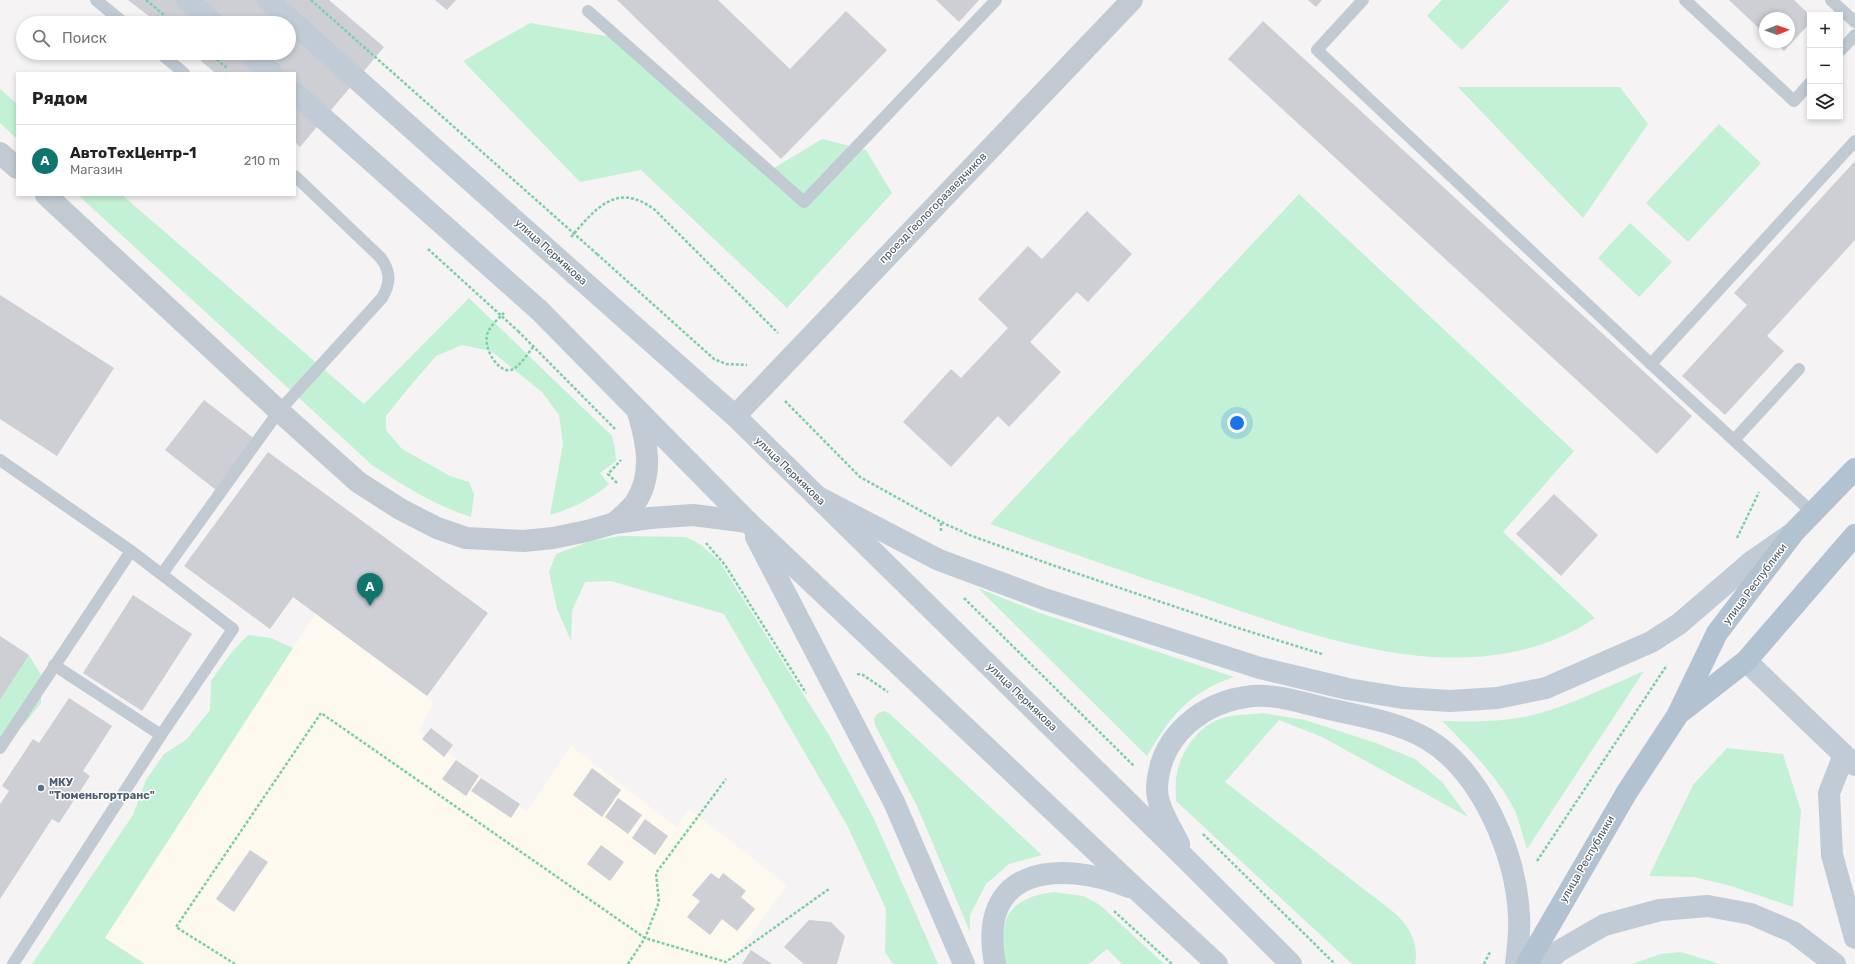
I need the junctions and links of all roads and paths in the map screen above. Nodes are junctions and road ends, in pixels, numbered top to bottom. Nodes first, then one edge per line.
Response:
1 (96, 0) edge
2 (146, 0) edge
3 (187, 0) edge
4 (268, 0) edge
5 (311, 0) edge
6 (996, 0) edge
7 (1132, 0) edge
8 (1363, 0) edge
9 (1685, 0) edge
10 (1831, 0) edge
11 (588, 11) dead end
12 (115, 16) edge
13 (165, 16) edge
14 (206, 16) edge
15 (286, 16) edge
16 (1855, 22) edge
17 (296, 25) edge
18 (1855, 35) edge
19 (1843, 48) edge
20 (168, 60) edge
21 (217, 60) edge
22 (256, 60) edge
23 (183, 72) edge
24 (231, 72) edge
25 (271, 72) edge
26 (1809, 84) edge
27 (296, 94) edge
28 (1855, 141) edge
29 (0, 153) edge
30 (16, 167) edge
31 (296, 177) edge
32 (47, 196) edge
33 (518, 331) dead end
34 (1651, 364) junction
35 (1799, 368) dead end
36 (768, 381) junction
37 (279, 411) junction
38 (638, 412) junction
39 (735, 416) junction
40 (617, 432) dead end
41 (1734, 440) junction
42 (622, 459) dead end
43 (0, 460) edge
44 (1855, 469) edge
45 (1768, 472) junction
46 (816, 496) junction
47 (635, 503) junction
48 (1813, 513) junction
49 (748, 522) junction
50 (941, 522) junction
51 (615, 523) junction
52 (1794, 532) junction
53 (1855, 535) edge
54 (1737, 539) dead end
55 (704, 541) dead end
56 (132, 551) junction
57 (939, 560) junction
58 (162, 574) junction
59 (961, 595) dead end
60 (1325, 655) dead end
61 (1746, 661) junction
62 (1668, 663) dead end
63 (54, 665) junction
64 (788, 666) junction
65 (824, 669) junction
66 (892, 697) dead end
67 (810, 700) dead end
68 (1677, 716) junction
69 (161, 735) junction
70 (0, 748) edge
71 (1850, 760) edge
72 (726, 779) dead end
73 (1157, 788) junction
74 (1198, 828) dead end
75 (1185, 858) junction
76 (1535, 864) dead end
77 (829, 889) dead end
78 (1137, 890) junction
79 (1112, 909) dead end
80 (645, 938) junction
81 (1855, 938) edge
82 (1490, 951) dead end
83 (13, 964) edge
84 (235, 964) edge
85 (628, 964) edge
86 (964, 964) edge
87 (995, 964) edge
88 (1172, 964) edge
89 (1217, 964) edge
90 (1291, 964) edge
91 (1336, 964) edge
92 (1484, 964) edge
93 (1516, 964) edge
94 (1527, 964) edge
95 (1544, 964) edge
96 (1835, 964) edge

1 - 12 lane
2 - 13 path
3 - 14 main road
4 - 15 main road, улица Пермякова, bridge
5 - 36 path, bridge
6 - 11 lane
7 - 36 street, проезд Геологоразведчиков
8 - 34 lane
9 - 26 lane
10 - 16 lane
17 - 39 main road, улица Пермякова, bridge
18 - 19 lane
20 - 23 lane
21 - 24 path
22 - 25 main road
27 - 38 main road, bridge
28 - 34 lane
29 - 30 street
31 - 37 lane
32 - 37 street
33 - 40 path
34 - 41 lane
35 - 41 lane
36 - 39 street, проезд Геологоразведчиков
36 - 50 path
37 - 51 street
37 - 58 lane
38 - 47 street
38 - 49 main road
39 - 46 main road, улица Пермякова
41 - 45 lane
42 - 47 path
43 - 56 lane
44 - 48 main road, улица Республики
45 - 48 lane
45 - 54 path
46 - 57 main road
46 - 75 main road, улица Пермякова
47 - 51 street
48 - 52 main road, улица Республики
49 - 51 street
49 - 65 main road
49 - 78 main road
50 - 57 path
50 - 60 path
52 - 57 main road
52 - 68 main road, улица Республики
53 - 61 main road, улица Республики
55 - 64 path
56 - 58 lane
56 - 63 lane
58 - 69 lane
59 - 73 path
61 - 68 main road, улица Республики
61 - 71 main road
62 - 76 path
63 - 69 lane
63 - 70 lane
64 - 65 path
64 - 67 path
65 - 66 path
65 - 86 main road
68 - 94 main road, улица Республики
69 - 83 lane
71 - 81 main road
72 - 80 path
73 - 75 main road
73 - 93 main road
74 - 91 path
75 - 90 main road, улица Пермякова
77 - 80 path
78 - 87 main road
78 - 89 main road
79 - 88 path
80 - 84 path
80 - 85 path
82 - 92 path
95 - 96 main road

